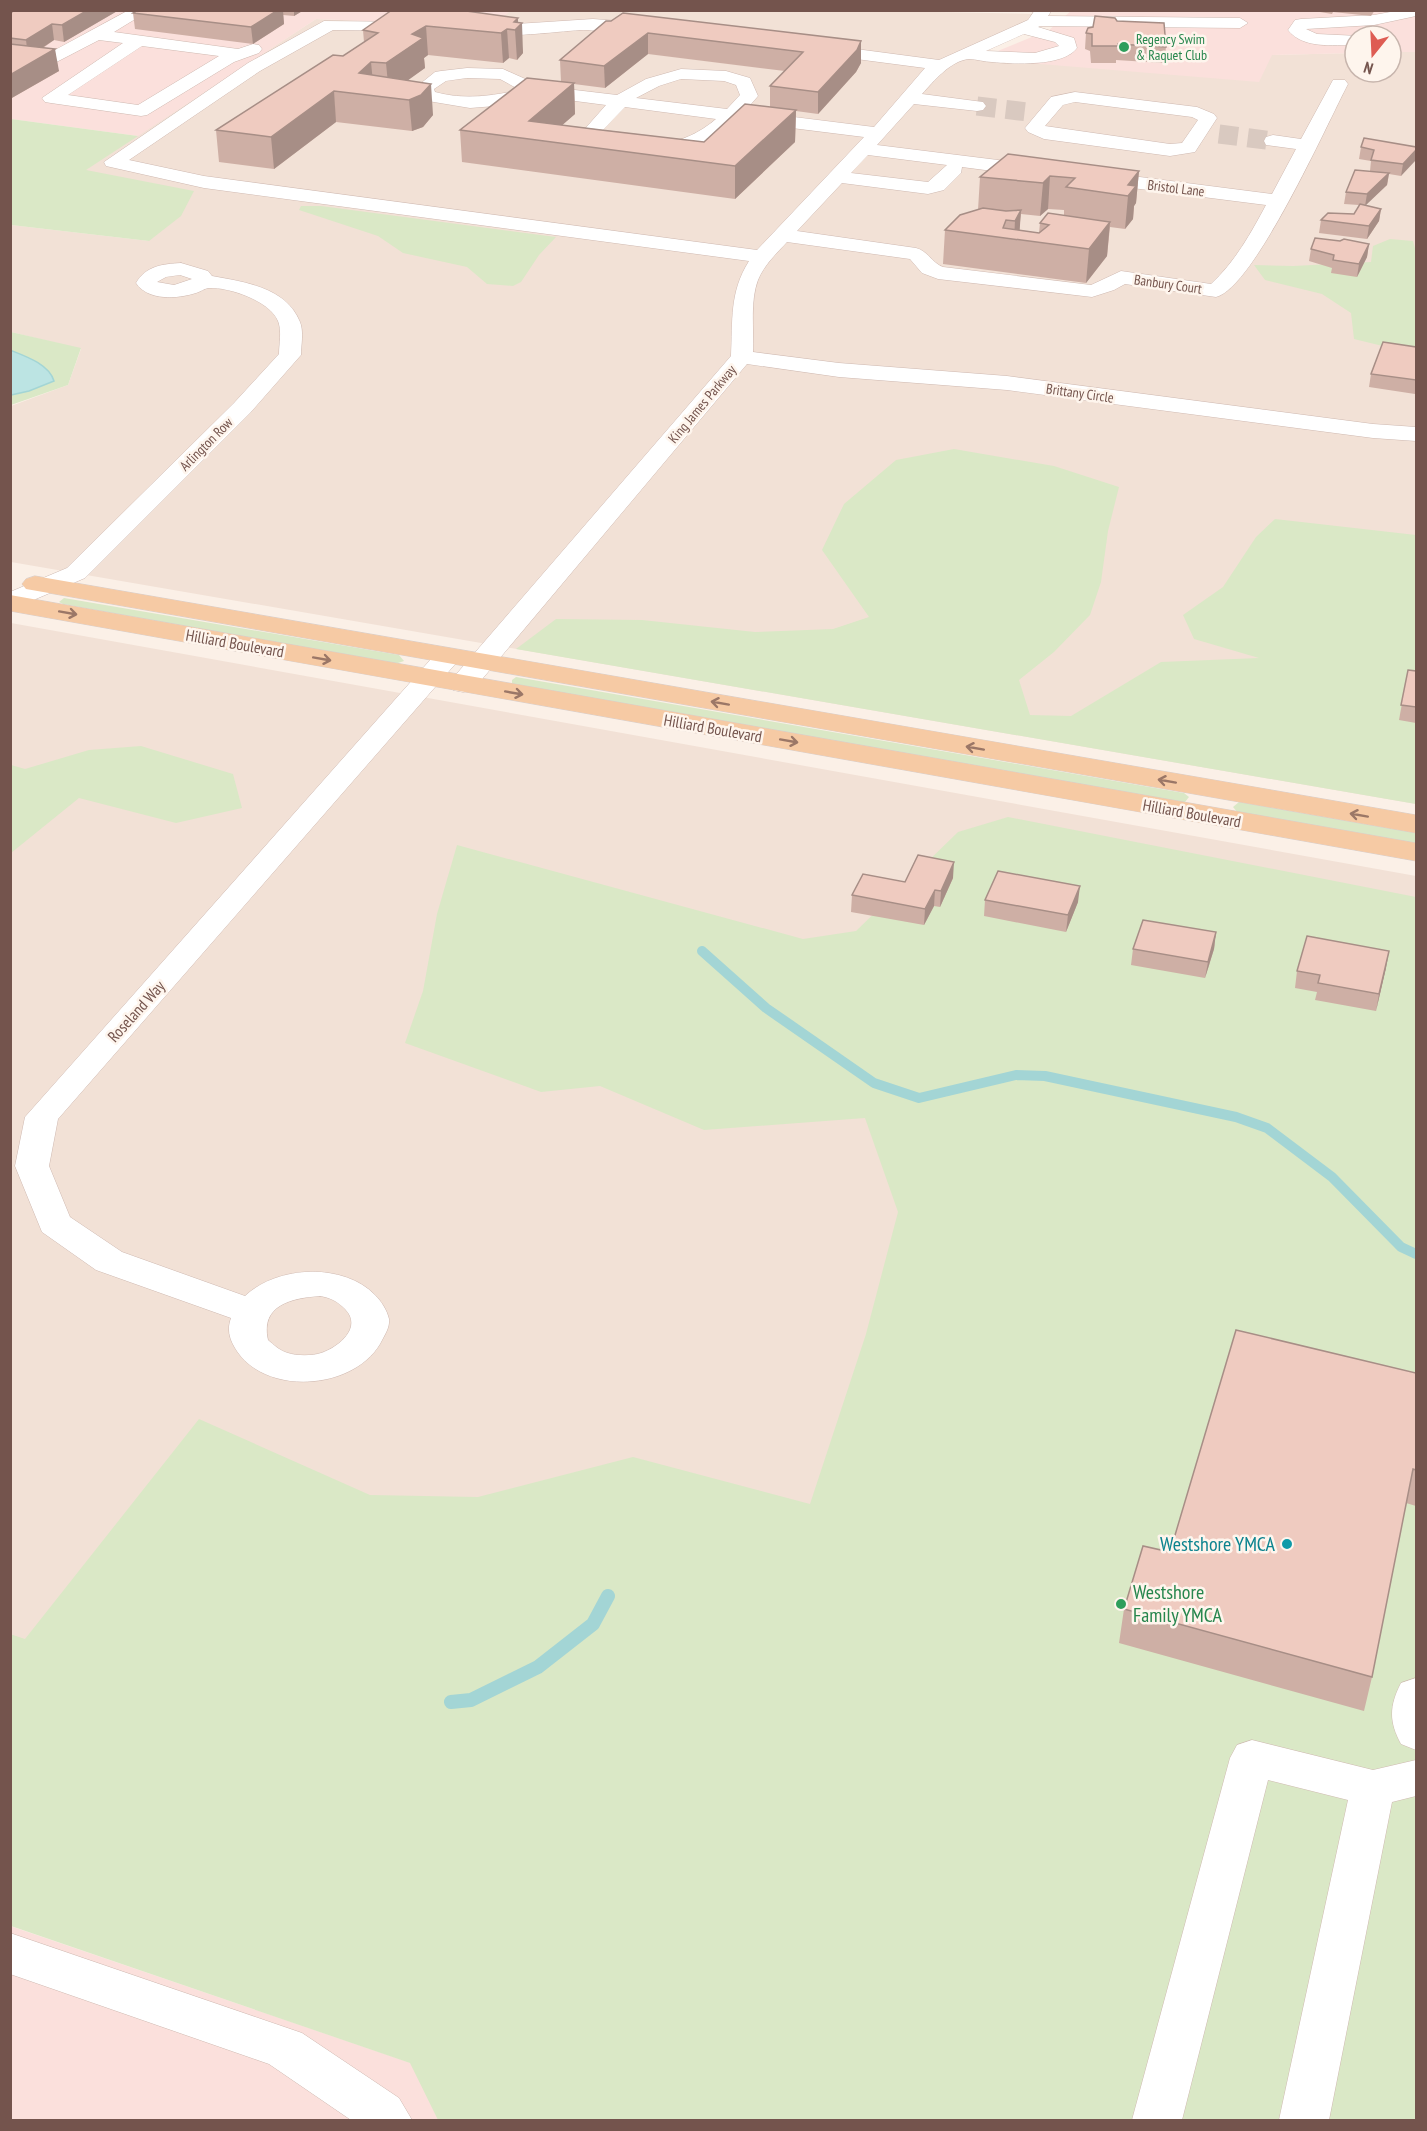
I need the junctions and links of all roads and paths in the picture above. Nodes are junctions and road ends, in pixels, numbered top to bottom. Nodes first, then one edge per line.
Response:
1 (142, 10) edge
2 (320, 10) edge
3 (366, 10) edge
4 (1416, 11) edge
5 (487, 18) edge
6 (1033, 20) edge
7 (1240, 23) dead end
8 (665, 30) edge
9 (99, 35) junction
10 (139, 40) junction
11 (1343, 40) edge
12 (795, 46) edge
13 (240, 54) junction
14 (966, 54) junction
15 (10, 59) edge
16 (940, 65) junction
17 (1339, 84) dead end
18 (537, 91) junction
19 (909, 98) junction
20 (618, 101) junction
21 (977, 106) tunnel mouth
22 (732, 115) junction
23 (1198, 132) junction
24 (877, 133) junction
25 (1219, 134) tunnel mouth
26 (1273, 141) tunnel mouth
27 (1307, 145) junction
28 (862, 149) junction
29 (954, 169) dead end
30 (836, 177) junction
31 (1170, 187) junction
32 (1080, 192) edge
33 (1277, 200) junction
34 (783, 235) junction
35 (762, 257) junction
36 (203, 281) dead end
37 (742, 357) junction
38 (1416, 434) edge
39 (10, 580) edge
40 (44, 585) junction
41 (10, 602) edge
42 (482, 662) junction
43 (439, 667) junction
44 (463, 684) junction
45 (1416, 824) edge
46 (1416, 852) edge
47 (253, 1312) dead end
48 (1416, 1695) edge
49 (1416, 1732) edge
50 (1416, 1778) edge
51 (1373, 1788) junction
52 (10, 1953) edge
53 (387, 2121) edge
54 (1157, 2121) edge
55 (1304, 2121) edge

1 - 9 street
2 - 13 street
3 - 35 street
4 - 11 street
5 - 8 street
6 - 7 street
6 - 14 street, King James Parkway
6 - 14 street
9 - 10 street
9 - 15 street
10 - 13 street
10 - 13 street
12 - 16 street
14 - 16 street, King James Parkway
16 - 19 street, King James Parkway
17 - 27 street, Banbury Court
18 - 18 street
18 - 20 street
19 - 21 street
19 - 24 street, King James Parkway
20 - 22 street
20 - 22 street
20 - 22 street
22 - 24 street
23 - 23 street
23 - 25 street
24 - 28 street, King James Parkway
26 - 27 street
27 - 33 street, Banbury Court
28 - 30 street, King James Parkway
28 - 31 street, Bristol Lane
29 - 30 street
30 - 34 street, King James Parkway
31 - 32 street
31 - 33 street, Bristol Lane
33 - 34 street, Banbury Court
34 - 35 street, King James Parkway
35 - 37 street, King James Parkway
36 - 40 street, Arlington Row
37 - 38 street, Brittany Circle
37 - 42 street, King James Parkway
39 - 40 main road, Hilliard Boulevard
40 - 41 street, Arlington Row
40 - 43 main road, Hilliard Boulevard
41 -> 43 main road, Hilliard Boulevard
42 - 43 main road, Hilliard Boulevard
42 - 44 street, King James Parkway
45 -> 42 main road, Hilliard Boulevard
43 - 44 main road, Hilliard Boulevard
43 - 47 street, Roseland Way
44 -> 46 main road, Hilliard Boulevard
48 - 49 street
50 - 51 street
51 - 54 street
51 - 55 street
52 - 53 street

